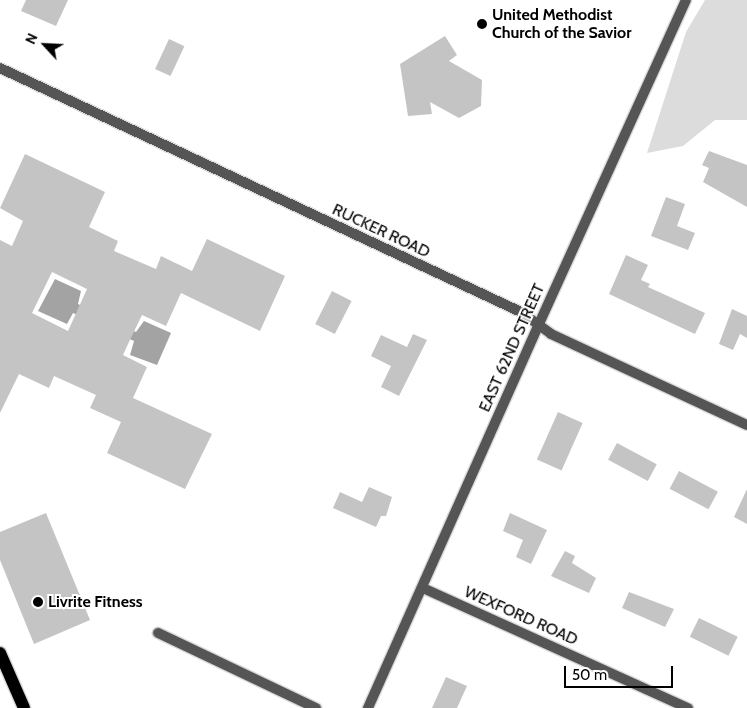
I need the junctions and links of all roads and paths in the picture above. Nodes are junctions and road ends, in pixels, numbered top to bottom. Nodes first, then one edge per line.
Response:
1 (686, 0) edge
2 (0, 68) edge
3 (539, 324) junction
4 (747, 424) edge
5 (423, 588) junction
6 (158, 633) dead end
7 (0, 653) edge
8 (24, 708) edge
9 (316, 708) edge
10 (368, 708) edge
11 (688, 708) edge

1 - 3 street, EAST 62ND STREET
2 - 3 street, RUCKER ROAD
3 - 4 street, RUCKER ROAD
3 - 5 street, EAST 62ND STREET
5 - 10 street, EAST 62ND STREET
5 - 11 street, WEXFORD ROAD
6 - 9 street
7 - 8 main road

